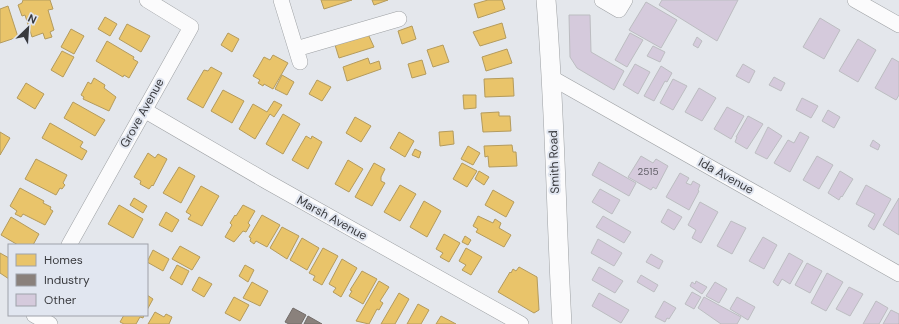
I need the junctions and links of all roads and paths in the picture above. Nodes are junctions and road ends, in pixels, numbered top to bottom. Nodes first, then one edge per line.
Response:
1 (147, 0) edge
2 (281, 0) edge
3 (546, 0) edge
4 (602, 0) edge
5 (625, 0) edge
6 (855, 0) edge
7 (399, 19) dead end
8 (899, 25) edge
9 (552, 78) junction
10 (144, 110) junction
11 (70, 244) edge
12 (899, 274) edge
13 (36, 316) edge
14 (50, 324) edge
15 (521, 324) edge
16 (562, 324) edge

1 - 10 street, Grove Avenue
2 - 7 street
3 - 9 main road, Smith Road
4 - 5 street
6 - 8 street
9 - 12 street, Ida Avenue
9 - 16 main road, Smith Road
10 - 11 street, Grove Avenue
10 - 15 street, Marsh Avenue
13 - 14 street

